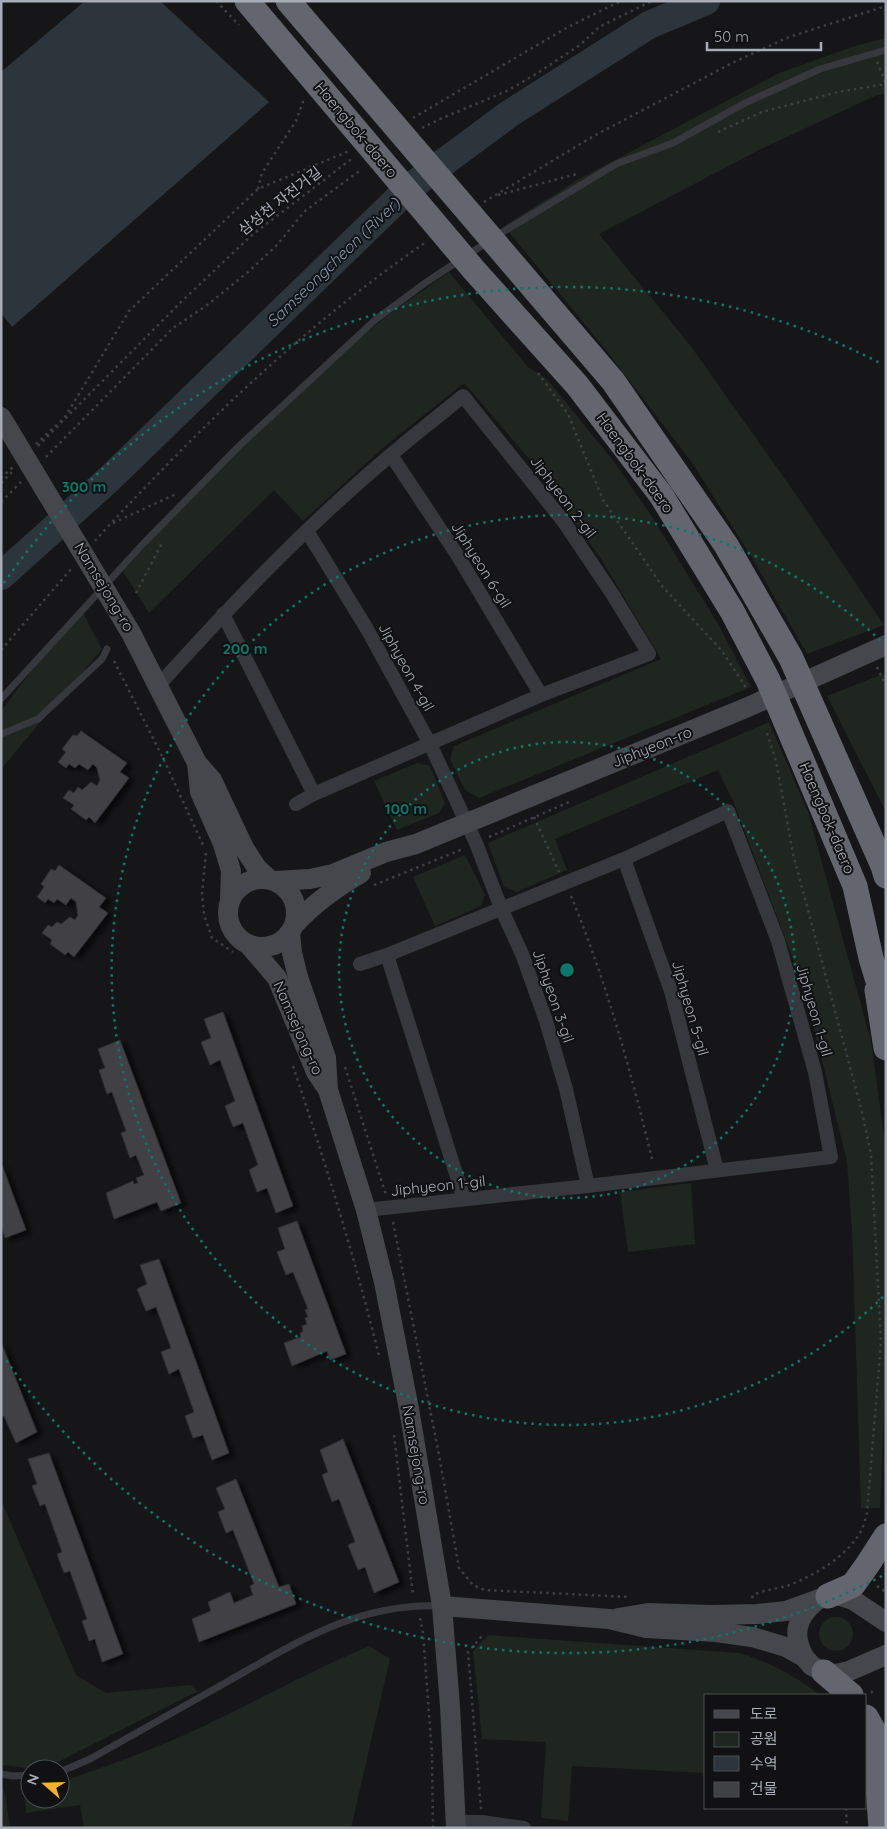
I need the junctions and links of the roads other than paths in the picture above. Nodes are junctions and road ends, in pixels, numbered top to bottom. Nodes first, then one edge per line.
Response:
1 (247, 1) edge
2 (288, 1) edge
3 (886, 50) edge
4 (6, 423) edge
5 (391, 455) junction
6 (307, 531) junction
7 (223, 614) junction
8 (886, 645) edge
9 (107, 649) road end
10 (158, 685) junction
11 (541, 695) junction
12 (1, 699) edge
13 (1, 734) edge
14 (430, 744) junction
15 (197, 763) junction
16 (314, 794) junction
17 (296, 804) dead end
18 (468, 823) junction
19 (416, 844) junction
20 (624, 859) junction
21 (885, 871) edge
22 (272, 880) junction
23 (230, 899) junction
24 (501, 908) junction
25 (292, 928) junction
26 (242, 949) junction
27 (387, 955) junction
28 (871, 958) junction
29 (360, 964) dead end
30 (886, 1007) edge
31 (886, 1048) edge
32 (328, 1090) junction
33 (717, 1170) junction
34 (588, 1186) junction
35 (464, 1199) junction
36 (366, 1210) junction
37 (886, 1536) edge
38 (822, 1598) junction
39 (442, 1606) junction
40 (609, 1619) junction
41 (886, 1622) edge
42 (886, 1655) edge
43 (804, 1657) junction
44 (824, 1672) junction
45 (850, 1694) edge
46 (867, 1719) edge
47 (70, 1768) edge
48 (1, 1774) edge
49 (20, 1776) edge
50 (456, 1825) edge
51 (524, 1828) edge
52 (881, 1828) edge

1 - 28 highway, Haengbok-daero
2 - 21 highway, Haengbok-daero
3 - 12 lane
4 - 10 street, Namsejong-ro
5 - 6 street, Jiphyeon 2-gil
5 - 11 street, Jiphyeon 6-gil
5 - 11 street, Jiphyeon 2-gil
6 - 7 street, Jiphyeon 2-gil
6 - 14 street, Jiphyeon 4-gil
7 - 10 street, Jiphyeon 2-gil
7 - 16 street
8 - 18 street, Jiphyeon-ro
9 - 13 lane
10 - 15 street, Namsejong-ro
11 - 14 street, Jiphyeon 2-gil
14 - 16 street, Jiphyeon 2-gil
14 - 18 street, Jiphyeon 4-gil
15 - 22 street, Namsejong-ro
15 - 23 street, Namsejong-ro
16 - 17 street, Jiphyeon 2-gil
18 - 19 street, Jiphyeon-ro
18 - 24 street, Jiphyeon 3-gil
19 - 22 street, Jiphyeon-ro
19 - 25 street, Jiphyeon-ro
20 - 24 street, Jiphyeon 1-gil
20 - 33 street, Jiphyeon 5-gil
20 - 33 street, Jiphyeon 1-gil
22 - 23 street
22 - 25 street
23 - 26 street
24 - 27 street, Jiphyeon 1-gil
24 - 34 street, Jiphyeon 3-gil
25 - 26 street
25 - 32 street, Namsejong-ro
26 - 32 street, Namsejong-ro
27 - 29 street, Jiphyeon 1-gil
27 - 35 street
28 - 30 highway, Haengbok-daero
28 - 31 highway
32 - 36 street, Namsejong-ro
33 - 34 street, Jiphyeon 1-gil
34 - 35 street, Jiphyeon 1-gil
35 - 36 street, Jiphyeon 1-gil
36 - 39 street, Namsejong-ro
37 - 38 highway
38 - 40 street
38 - 41 street
38 - 43 street
39 - 40 street
39 - 47 lane
39 - 50 street, Namsejong-ro
40 - 43 street
42 - 44 street
43 - 44 street
44 - 45 highway
46 - 52 highway
48 - 49 lane
50 - 51 street

